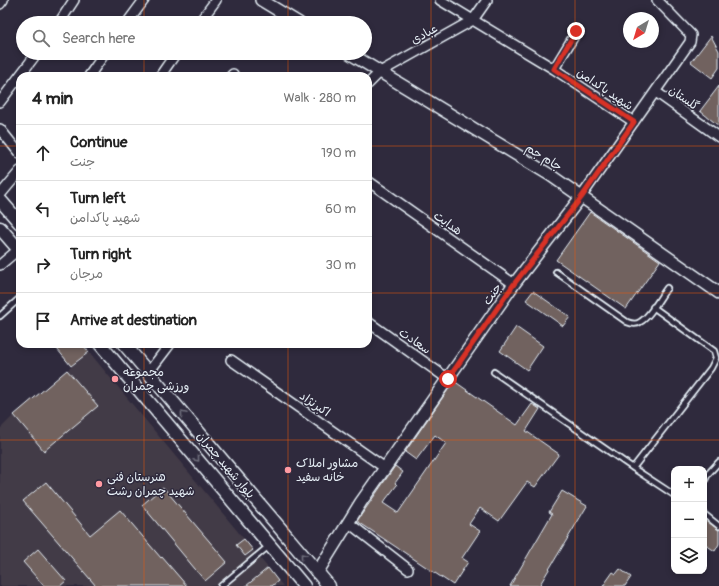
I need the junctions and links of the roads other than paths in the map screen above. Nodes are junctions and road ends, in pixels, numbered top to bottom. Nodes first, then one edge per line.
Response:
1 (3, 0) edge
2 (74, 0) edge
3 (144, 0) edge
4 (216, 0) edge
5 (261, 0) edge
6 (440, 0) edge
7 (487, 0) edge
8 (657, 0) edge
9 (0, 4) edge
10 (64, 16) edge
11 (132, 16) edge
12 (204, 16) edge
13 (287, 16) edge
14 (473, 20) junction
15 (576, 31) dead end
16 (32, 60) edge
17 (100, 60) edge
18 (171, 60) edge
19 (360, 60) edge
20 (554, 69) junction
21 (23, 72) edge
22 (92, 72) edge
23 (163, 72) edge
24 (380, 72) junction
25 (372, 80) edge
26 (16, 81) edge
27 (656, 92) junction
28 (0, 102) edge
29 (634, 122) junction
30 (0, 129) edge
31 (719, 137) edge
32 (16, 149) edge
33 (16, 176) edge
34 (372, 184) edge
35 (0, 195) edge
36 (581, 198) junction
37 (0, 200) edge
38 (16, 218) edge
39 (0, 228) edge
40 (16, 246) edge
41 (16, 253) edge
42 (0, 265) edge
43 (556, 272) dead end
44 (514, 284) junction
45 (667, 288) dead end
46 (719, 293) edge
47 (16, 302) edge
48 (653, 307) junction
49 (0, 316) edge
50 (372, 325) edge
51 (103, 348) edge
52 (127, 348) edge
53 (167, 348) edge
54 (231, 360) dead end
55 (494, 372) dead end
56 (148, 373) junction
57 (448, 379) junction
58 (719, 462) edge
59 (385, 468) junction
60 (633, 468) junction
61 (707, 476) edge
62 (671, 493) edge
63 (707, 516) edge
64 (349, 523) junction
65 (277, 525) junction
66 (719, 526) edge
67 (266, 541) junction
68 (408, 569) dead end
69 (318, 573) junction
70 (221, 586) edge
71 (304, 586) edge
72 (329, 586) edge

1 - 9 street
2 - 10 street
3 - 11 street
4 - 12 street
5 - 13 street
6 - 14 street, شهید پاکدامن
7 - 14 street, عبادی
8 - 27 street, جنت
14 - 20 street, شهید پاکدامن
14 - 24 street, عبادی
15 - 20 street
16 - 21 street
17 - 22 street
18 - 23 street
19 - 24 street, جام جم
20 - 29 street, شهید پاکدامن
24 - 25 street, عبادی
24 - 36 street, جام جم
26 - 28 street
27 - 29 street, جنت
27 - 31 street, گلستان
29 - 36 street, جنت
30 - 32 street
33 - 35 street
34 - 44 street, هدایت
36 - 44 street, جنت
36 - 46 street, جام جم
37 - 38 main road
39 - 40 main road
41 - 42 street
43 - 48 lane
44 - 57 street, جنت
45 - 48 lane
47 - 49 lane
48 - 60 lane
50 - 57 street, سعادت
51 -> 67 main road, بلوار شهید چمران
52 - 56 main road, بلوار شهید چمران
53 - 56 street
54 - 59 street, اکبرنژاد
55 - 60 lane
65 -> 56 main road, بلوار شهید چمران
57 - 59 street, جنت
58 - 61 lane
59 - 64 street, جنت
60 - 62 lane
63 - 66 lane
64 - 68 street
64 - 69 street, جنت
65 - 67 main road
69 -> 65 main road, بلوار شهید چمران
67 - 70 lane
67 - 71 main road, بلوار شهید چمران
69 - 71 main road
69 - 72 main road, بلوار شهید چمران

